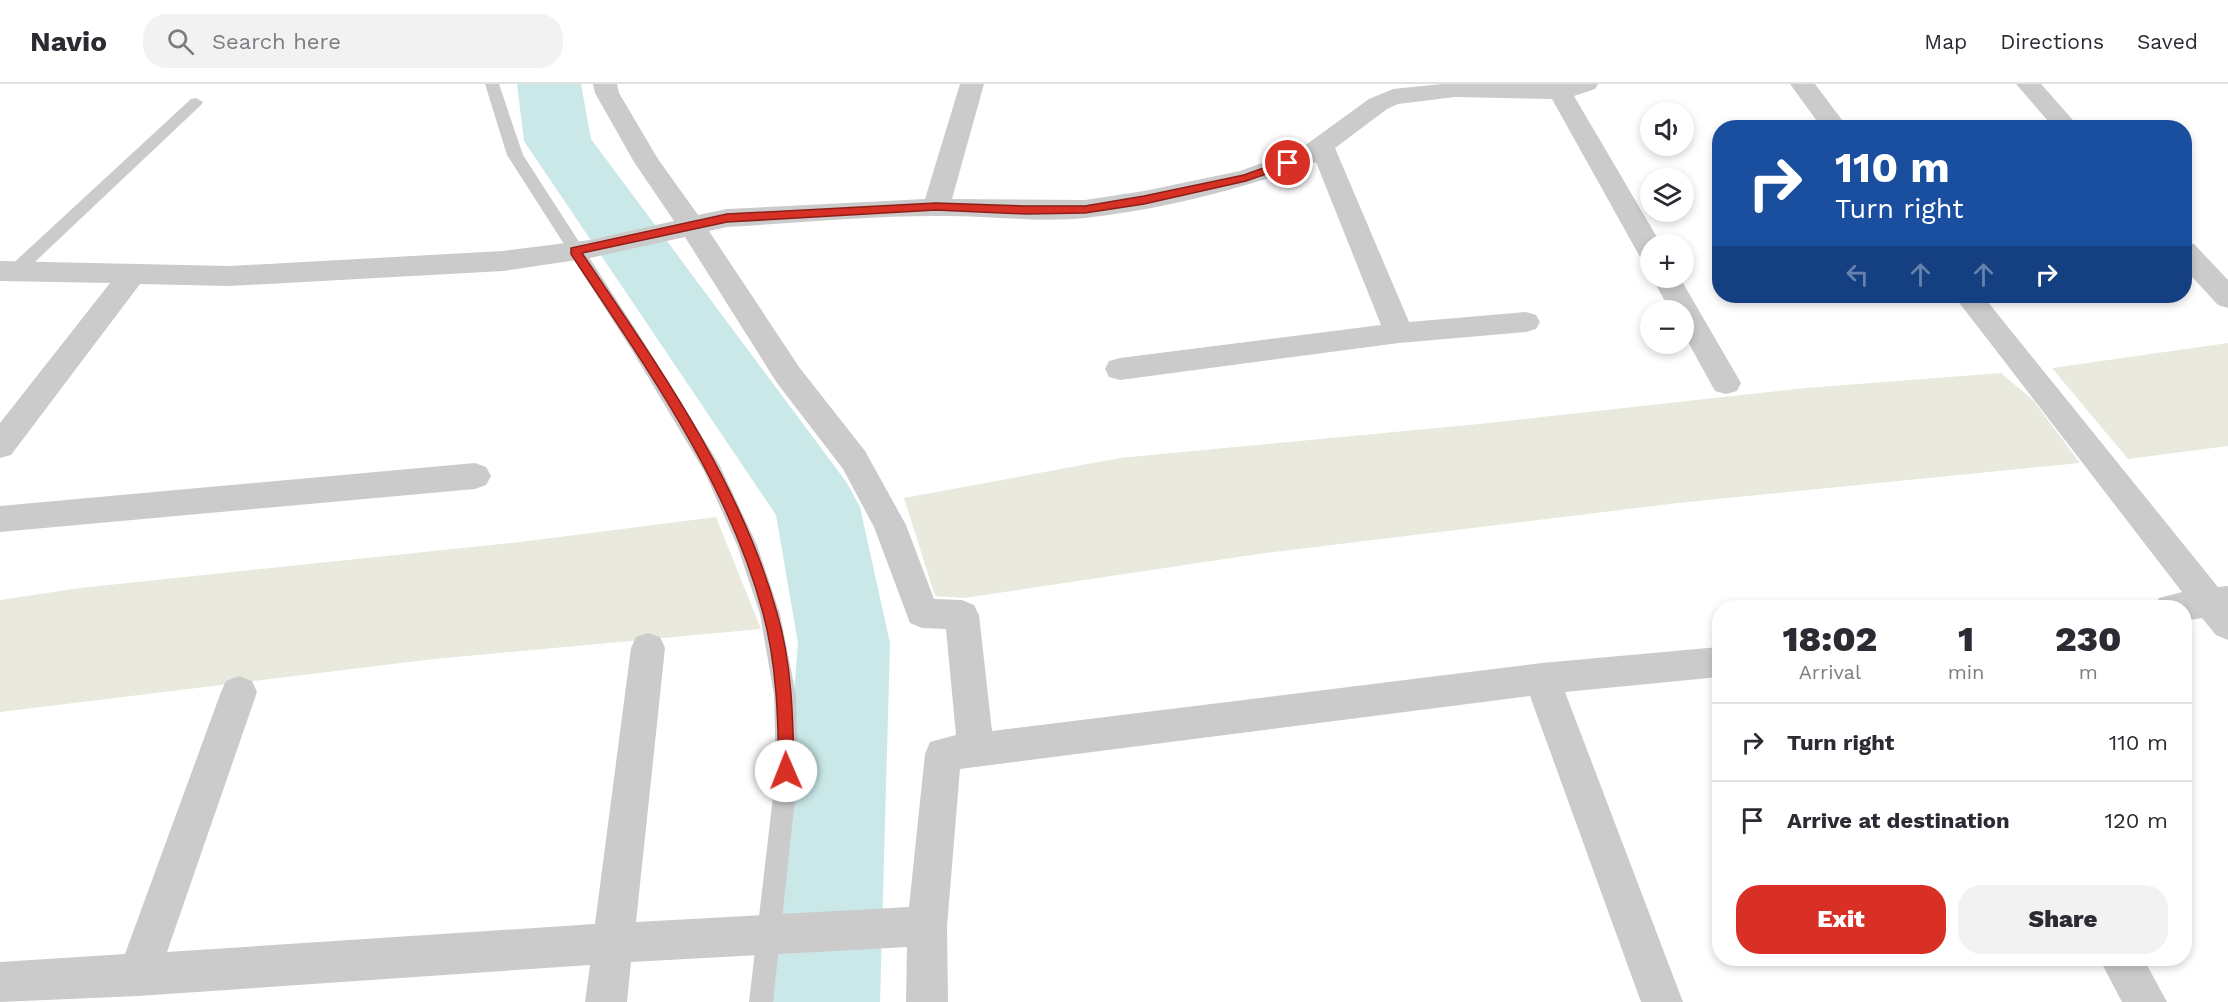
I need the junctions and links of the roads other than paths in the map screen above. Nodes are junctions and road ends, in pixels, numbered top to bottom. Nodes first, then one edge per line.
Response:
1 (492, 84) edge
2 (605, 84) edge
3 (972, 84) edge
4 (1586, 84) edge
5 (1802, 84) edge
6 (2028, 84) edge
7 (1560, 92) junction
8 (196, 102) dead end
9 (1830, 120) edge
10 (2061, 120) edge
11 (1323, 146) junction
12 (936, 207) junction
13 (685, 226) junction
14 (1641, 234) edge
15 (583, 250) junction
16 (2192, 260) edge
17 (7, 271) edge
18 (133, 273) junction
19 (1672, 288) edge
20 (2228, 298) edge
21 (1974, 303) edge
22 (1526, 322) dead end
23 (1399, 333) junction
24 (1120, 369) dead end
25 (1726, 383) dead end
26 (0, 446) edge
27 (475, 476) dead end
28 (0, 519) edge
29 (2192, 608) edge
30 (2222, 609) edge
31 (648, 648) dead end
32 (1712, 663) edge
33 (1542, 679) junction
34 (239, 692) dead end
35 (976, 750) junction
36 (914, 927) junction
37 (775, 933) junction
38 (613, 943) junction
39 (2124, 966) edge
40 (138, 975) junction
41 (0, 983) edge
42 (606, 1002) edge
43 (761, 1002) edge
44 (927, 1002) edge
45 (1662, 1002) edge
46 (2146, 1002) edge

1 - 15 lane
2 - 13 street
3 - 12 street
4 - 7 street
5 - 9 street
6 - 10 street
7 - 11 street
7 - 14 street
8 - 17 lane
11 - 12 street
11 - 23 street
12 - 13 street
13 - 15 street
13 - 35 street
15 - 18 street
15 - 37 lane
16 - 20 street
17 - 18 street
18 - 26 street
19 - 25 street
21 - 30 street
22 - 23 street
23 - 24 street
27 - 28 street
29 - 30 street
31 - 38 street
32 - 33 street
33 - 35 street
33 - 45 street
34 - 40 street
35 - 36 street
36 - 37 street
36 - 44 street
37 - 38 street
37 - 43 lane
38 - 40 street
38 - 42 street
39 - 46 street
40 - 41 street

